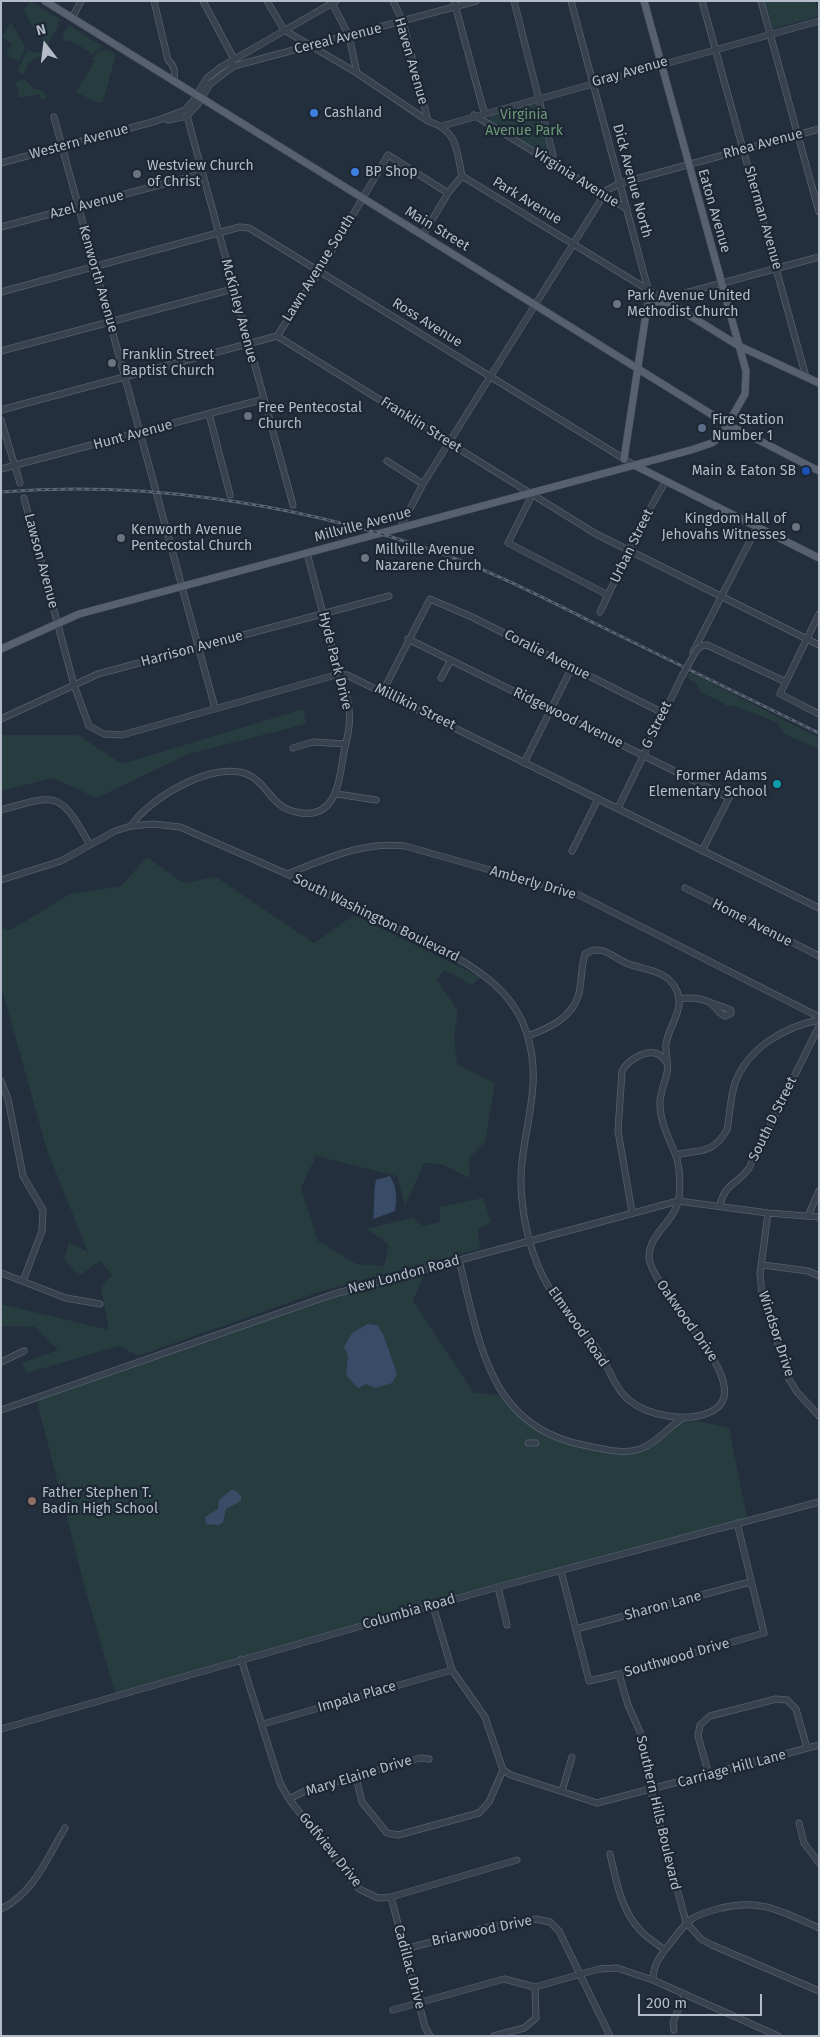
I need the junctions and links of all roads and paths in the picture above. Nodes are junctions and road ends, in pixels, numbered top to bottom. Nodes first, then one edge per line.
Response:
1 (45, 1) edge
2 (81, 1) edge
3 (154, 1) edge
4 (203, 1) edge
5 (267, 1) edge
6 (393, 1) edge
7 (476, 1) edge
8 (514, 1) edge
9 (572, 1) edge
10 (644, 1) edge
11 (702, 1) edge
12 (761, 1) edge
13 (333, 2) edge
14 (455, 4) edge
15 (72, 18) junction
16 (819, 21) edge
17 (403, 22) junction
18 (284, 30) junction
19 (770, 34) junction
20 (349, 36) junction
21 (313, 46) junction
22 (715, 48) junction
23 (234, 59) junction
24 (661, 63) junction
25 (357, 73) junction
26 (174, 81) junction
27 (593, 82) junction
28 (208, 88) joint
29 (200, 96) junction
30 (539, 97) junction
31 (484, 112) junction
32 (474, 115) junction
33 (187, 116) junction
34 (54, 117) dead end
35 (156, 121) junction
36 (428, 121) junction
37 (442, 126) junction
38 (819, 129) edge
39 (797, 135) junction
40 (61, 147) junction
41 (743, 150) junction
42 (1, 163) edge
43 (551, 163) junction
44 (688, 165) junction
45 (201, 174) junction
46 (462, 176) junction
47 (621, 183) junction
48 (448, 193) junction
49 (603, 196) junction
50 (362, 199) junction
51 (77, 207) junction
52 (627, 209) junction
53 (819, 212) edge
54 (1, 228) edge
55 (217, 234) junction
56 (423, 235) junction
57 (574, 244) junction
58 (819, 257) edge
59 (94, 267) junction
60 (777, 268) junction
61 (320, 271) junction
62 (721, 283) junction
63 (233, 289) junction
64 (648, 289) junction
65 (1, 292) edge
66 (664, 299) junction
67 (672, 304) junction
68 (536, 306) junction
69 (647, 307) junction
70 (110, 322) junction
71 (277, 336) junction
72 (249, 344) junction
73 (739, 346) junction
74 (1, 351) edge
75 (638, 369) junction
76 (125, 377) junction
77 (491, 377) junction
78 (806, 377) junction
79 (819, 383) edge
80 (264, 399) junction
81 (1, 410) edge
82 (210, 414) junction
83 (1, 420) edge
84 (727, 424) junction
85 (140, 433) junction
86 (450, 443) junction
87 (624, 459) junction
88 (387, 461) dead end
89 (634, 465) junction
90 (15, 466) junction
91 (1, 470) edge
92 (819, 471) edge
93 (666, 481) junction
94 (20, 483) dead end
95 (423, 484) junction
96 (530, 493) junction
97 (230, 495) dead end
98 (24, 498) dead end
99 (293, 505) dead end
100 (757, 527) junction
101 (400, 528) junction
102 (630, 552) junction
103 (307, 553) junction
104 (819, 558) edge
105 (182, 586) junction
106 (608, 595) junction
107 (389, 596) dead end
108 (722, 597) junction
109 (600, 612) dead end
110 (324, 614) junction
111 (819, 614) edge
112 (57, 623) junction
113 (408, 639) junction
114 (806, 639) junction
115 (819, 645) edge
116 (199, 648) junction
117 (1, 649) edge
118 (690, 659) dead end
119 (451, 660) junction
120 (572, 667) junction
121 (339, 674) junction
122 (442, 678) dead end
123 (786, 682) junction
124 (74, 686) junction
125 (383, 691) junction
126 (215, 708) junction
127 (550, 710) junction
128 (664, 713) junction
129 (819, 714) edge
130 (1, 719) edge
131 (346, 744) junction
132 (293, 748) dead end
133 (643, 755) junction
134 (524, 763) junction
135 (337, 794) junction
136 (598, 799) junction
137 (376, 800) dead end
138 (618, 808) junction
139 (1, 810) edge
140 (130, 826) junction
141 (90, 845) junction
142 (572, 851) dead end
143 (702, 851) junction
144 (287, 874) junction
145 (1, 880) edge
146 (685, 888) dead end
147 (819, 908) edge
148 (819, 956) edge
149 (679, 999) junction
150 (709, 1002) dead end
151 (819, 1018) edge
152 (819, 1026) edge
153 (528, 1036) junction
154 (666, 1047) junction
155 (657, 1054) junction
156 (667, 1063) junction
157 (1, 1081) edge
158 (676, 1155) junction
159 (819, 1191) edge
160 (678, 1201) junction
161 (720, 1205) junction
162 (632, 1212) junction
163 (768, 1213) junction
164 (808, 1216) junction
165 (819, 1217) edge
166 (530, 1241) junction
167 (459, 1260) junction
168 (762, 1265) junction
169 (1, 1273) edge
170 (819, 1276) edge
171 (23, 1281) junction
172 (100, 1304) dead end
173 (24, 1351) dead end
174 (1, 1362) edge
175 (1, 1410) edge
176 (667, 1415) junction
177 (819, 1416) edge
178 (683, 1418) junction
179 (668, 1427) junction
180 (528, 1443) dead end
181 (536, 1443) dead end
182 (819, 1502) edge
183 (737, 1523) junction
184 (561, 1571) junction
185 (750, 1584) junction
186 (498, 1587) junction
187 (433, 1606) junction
188 (507, 1625) dead end
189 (576, 1629) junction
190 (241, 1659) junction
191 (452, 1670) junction
192 (619, 1674) junction
193 (263, 1724) junction
194 (1, 1729) edge
195 (819, 1745) edge
196 (807, 1748) junction
197 (572, 1757) dead end
198 (429, 1759) dead end
199 (503, 1770) junction
200 (709, 1775) junction
201 (356, 1777) junction
202 (562, 1791) junction
203 (651, 1791) junction
204 (289, 1799) junction
205 (799, 1823) dead end
206 (65, 1828) dead end
207 (610, 1854) dead end
208 (517, 1860) dead end
209 (819, 1862) edge
210 (391, 1897) junction
211 (1, 1909) edge
212 (686, 1922) junction
213 (819, 1928) edge
214 (405, 1949) junction
215 (665, 1950) junction
216 (581, 1975) junction
217 (653, 1980) junction
218 (535, 1987) junction
219 (819, 1991) edge
220 (684, 1996) junction
221 (419, 2004) junction
222 (393, 2010) dead end
223 (674, 2030) dead end
224 (430, 2036) edge
225 (494, 2036) edge
226 (610, 2036) edge
227 (778, 2036) edge

1 - 15 main road, Main Street
2 - 15 street
3 - 26 street
4 - 23 street
5 - 18 street
6 - 17 street, Haven Avenue
7 - 14 street, Cereal Avenue
8 - 30 street
9 - 27 street, Dick Avenue North
10 - 24 main road, Eaton Avenue
11 - 22 street, Sherman Avenue
12 - 19 street
13 - 18 street
13 - 20 street
14 - 17 street, Cereal Avenue
14 - 31 street
15 - 26 main road, Main Street
16 - 19 street, Gray Avenue
17 - 20 street, Cereal Avenue
17 - 36 street, Haven Avenue
18 - 21 street
18 - 23 street
19 - 22 street, Gray Avenue
19 - 39 street
20 - 21 street, Cereal Avenue
20 - 25 street
21 - 25 street
21 - 28 street, Cereal Avenue
22 - 24 street, Gray Avenue
22 - 41 street, Sherman Avenue
23 - 29 street
24 - 27 street, Gray Avenue
24 - 44 main road, Eaton Avenue
25 - 36 street
26 - 29 main road, Main Street
27 - 30 street, Gray Avenue
27 - 47 street, Dick Avenue North
28 - 29 street, Western Avenue
29 - 33 street, Western Avenue
29 - 35 street, Western Avenue
29 - 50 main road, Main Street
30 - 31 street, Gray Avenue
30 - 43 street
31 - 32 street, Gray Avenue
32 - 37 street, Gray Avenue
32 - 43 street, Virginia Avenue
33 - 35 street, Western Avenue
33 - 45 street, McKinley Avenue
34 - 40 street, Kenworth Avenue
35 - 40 street, Western Avenue
36 - 37 street
37 - 46 street
38 - 39 street, Rhea Avenue
39 - 41 street, Rhea Avenue
39 - 53 street
40 - 42 street, Western Avenue
40 - 51 street, Kenworth Avenue
41 - 44 street, Rhea Avenue
41 - 60 street, Sherman Avenue
43 - 49 street, Virginia Avenue
44 - 47 street, Rhea Avenue
44 - 62 main road, Eaton Avenue
45 - 51 street, Azel Avenue
45 - 55 street, McKinley Avenue
46 - 48 street
46 - 57 street, Park Avenue
47 - 49 street
47 - 52 street, Dick Avenue North
48 - 50 street, Lawn Avenue South
48 - 56 street
49 - 52 street, Virginia Avenue
49 - 57 street
50 - 56 main road, Main Street
50 - 61 street, Lawn Avenue South
51 - 54 street, Azel Avenue
51 - 59 street, Kenworth Avenue
52 - 64 street, Dick Avenue North
55 - 59 street, Ross Avenue
55 - 61 street, Ross Avenue
55 - 63 street, McKinley Avenue
56 - 68 main road, Main Street
57 - 64 street, Park Avenue
57 - 68 street
58 - 60 street
59 - 65 street, Ross Avenue
59 - 70 street, Kenworth Avenue
60 - 62 street
60 - 78 street, Sherman Avenue
61 - 71 street, Lawn Avenue South
61 - 77 street, Ross Avenue
62 - 66 street
62 - 73 main road, Eaton Avenue
63 - 70 street
63 - 72 street, McKinley Avenue
64 - 66 street, Park Avenue
64 - 69 street, Dick Avenue North
66 - 67 street, Park Avenue
67 - 69 main road
67 - 73 main road, Park Avenue
68 - 75 main road, Main Street
68 - 77 street
69 - 75 main road, Dick Avenue North
70 - 74 street
70 - 76 street, Kenworth Avenue
71 - 72 street
71 - 86 street, Franklin Street
72 - 76 street
72 - 80 street, McKinley Avenue
73 - 78 main road, Park Avenue
73 - 84 main road, Eaton Avenue
75 - 84 main road, Main Street
75 - 87 main road, Dick Avenue North
76 - 81 street
76 - 85 street, Kenworth Avenue
77 - 86 street
77 - 87 street, Ross Avenue
78 - 79 main road, Park Avenue
80 - 82 street, Hunt Avenue
80 - 99 street, McKinley Avenue
82 - 85 street, Hunt Avenue
82 - 97 street
83 - 90 street
84 - 89 main road, Millville Avenue
84 - 92 main road, Main Street
85 - 90 street, Hunt Avenue
85 - 105 street, Kenworth Avenue
86 - 95 street
86 - 96 street, Franklin Street
87 - 89 street, Ross Avenue
88 - 95 street
89 - 93 main road, Ross Avenue
89 - 96 main road, Millville Avenue
90 - 91 street, Hunt Avenue
90 - 94 street
93 - 100 main road, Ross Avenue
93 - 102 street, Urban Street
95 - 101 street
96 - 101 main road, Millville Avenue
96 - 102 street, Franklin Street
96 - 106 street
98 - 112 street, Lawson Avenue
100 - 104 main road, Ross Avenue
100 - 108 street
101 - 103 main road, Millville Avenue
102 - 106 street, Urban Street
102 - 108 street, Franklin Street
103 - 105 main road, Millville Avenue
103 - 110 street, Hyde Park Drive
105 - 112 main road, Millville Avenue
105 - 116 street, Kenworth Avenue
106 - 109 street, Urban Street
107 - 110 street, Harrison Avenue
108 - 114 street, Franklin Street
108 - 118 street
110 - 116 street, Harrison Avenue
110 - 121 street, Hyde Park Drive
111 - 114 street
112 - 117 main road, Millville Avenue
112 - 124 street
113 - 119 street, Ridgewood Avenue
113 - 120 street, Coralie Avenue
113 - 125 street
114 - 115 street, Franklin Street
114 - 123 street
116 - 124 street, Harrison Avenue
116 - 126 street, Kenworth Avenue
119 - 122 street
119 - 127 street, Ridgewood Avenue
120 - 127 street
120 - 128 street, Coralie Avenue
121 - 125 street, Millikin Street
121 - 126 street
121 - 131 street, Hyde Park Drive
123 - 128 street, G Street, bridge
123 - 129 street
124 - 126 street
124 - 130 street, Harrison Avenue
125 - 134 street, Millikin Street
127 - 133 street, Ridgewood Avenue
127 - 134 street
128 - 133 street, G Street
131 - 132 street
131 - 135 street, Hyde Park Drive
133 - 138 street, G Street
133 - 143 street, Ridgewood Avenue
134 - 136 street, Millikin Street
135 - 137 street
135 - 140 street
136 - 138 street, Millikin Street
136 - 142 street
138 - 143 street, Millikin Street
139 - 141 street
140 - 141 street, South Washington Boulevard
140 - 144 street, South Washington Boulevard
141 - 145 street, South Washington Boulevard
143 - 147 street, Millikin Street
144 - 151 street, Amberly Drive
144 - 153 street, South Washington Boulevard
146 - 148 street, Home Avenue
149 - 150 street
149 - 153 street
149 - 154 street
151 - 158 street
152 - 161 street, South D Street
153 - 166 street, South Washington Boulevard
154 - 155 street
154 - 156 street
155 - 156 street
155 - 162 street
156 - 158 street
157 - 171 street
158 - 160 street
159 - 164 street
160 - 161 street, New London Road
160 - 162 street, New London Road
160 - 178 street, Oakwood Drive
161 - 163 street, New London Road
162 - 166 street, New London Road
163 - 164 street, New London Road
163 - 168 street, Windsor Drive
164 - 165 street, New London Road
166 - 167 street, New London Road
166 - 176 street, Elmwood Road
167 - 175 street, New London Road
167 - 179 street
168 - 170 street
168 - 177 street, Windsor Drive
169 - 171 street
171 - 172 street
173 - 174 street
176 - 178 street, Oakwood Drive
176 - 179 street
178 - 179 street
180 - 181 street
182 - 183 street, Columbia Road
183 - 184 street, Columbia Road
183 - 185 street
184 - 186 street, Columbia Road
184 - 189 street
185 - 189 street, Sharon Lane
185 - 192 street, Southwood Drive
186 - 187 street, Columbia Road
186 - 188 street
187 - 190 street, Columbia Road
187 - 191 street
189 - 192 street, Southwood Drive
190 - 193 street, Golfview Drive
190 - 194 street, Columbia Road
191 - 193 street, Impala Place
191 - 199 street
192 - 203 street, Southern Hills Boulevard
193 - 204 street, Golfview Drive
195 - 196 street, Carriage Hill Lane
196 - 200 street, Carriage Hill Lane
196 - 200 street
197 - 202 street
198 - 201 street, Mary Elaine Drive
199 - 201 street
199 - 202 street, Carriage Hill Lane
200 - 203 street, Carriage Hill Lane
201 - 204 street, Mary Elaine Drive
202 - 203 street, Carriage Hill Lane
203 - 212 street, Southern Hills Boulevard
204 - 210 street, Golfview Drive
205 - 209 street
206 - 211 street
207 - 215 street
208 - 210 street, Golfview Drive
210 - 214 street, Cadillac Drive
212 - 213 street
212 - 215 street
212 - 219 street, Southern Hills Boulevard
214 - 216 street, Briarwood Drive
214 - 221 street, Cadillac Drive
215 - 217 street
216 - 217 street
216 - 218 street
216 - 226 street, Briarwood Drive
217 - 220 street
218 - 221 street
218 - 225 street
220 - 223 street
220 - 227 street
221 - 222 street
221 - 224 street, Cadillac Drive

